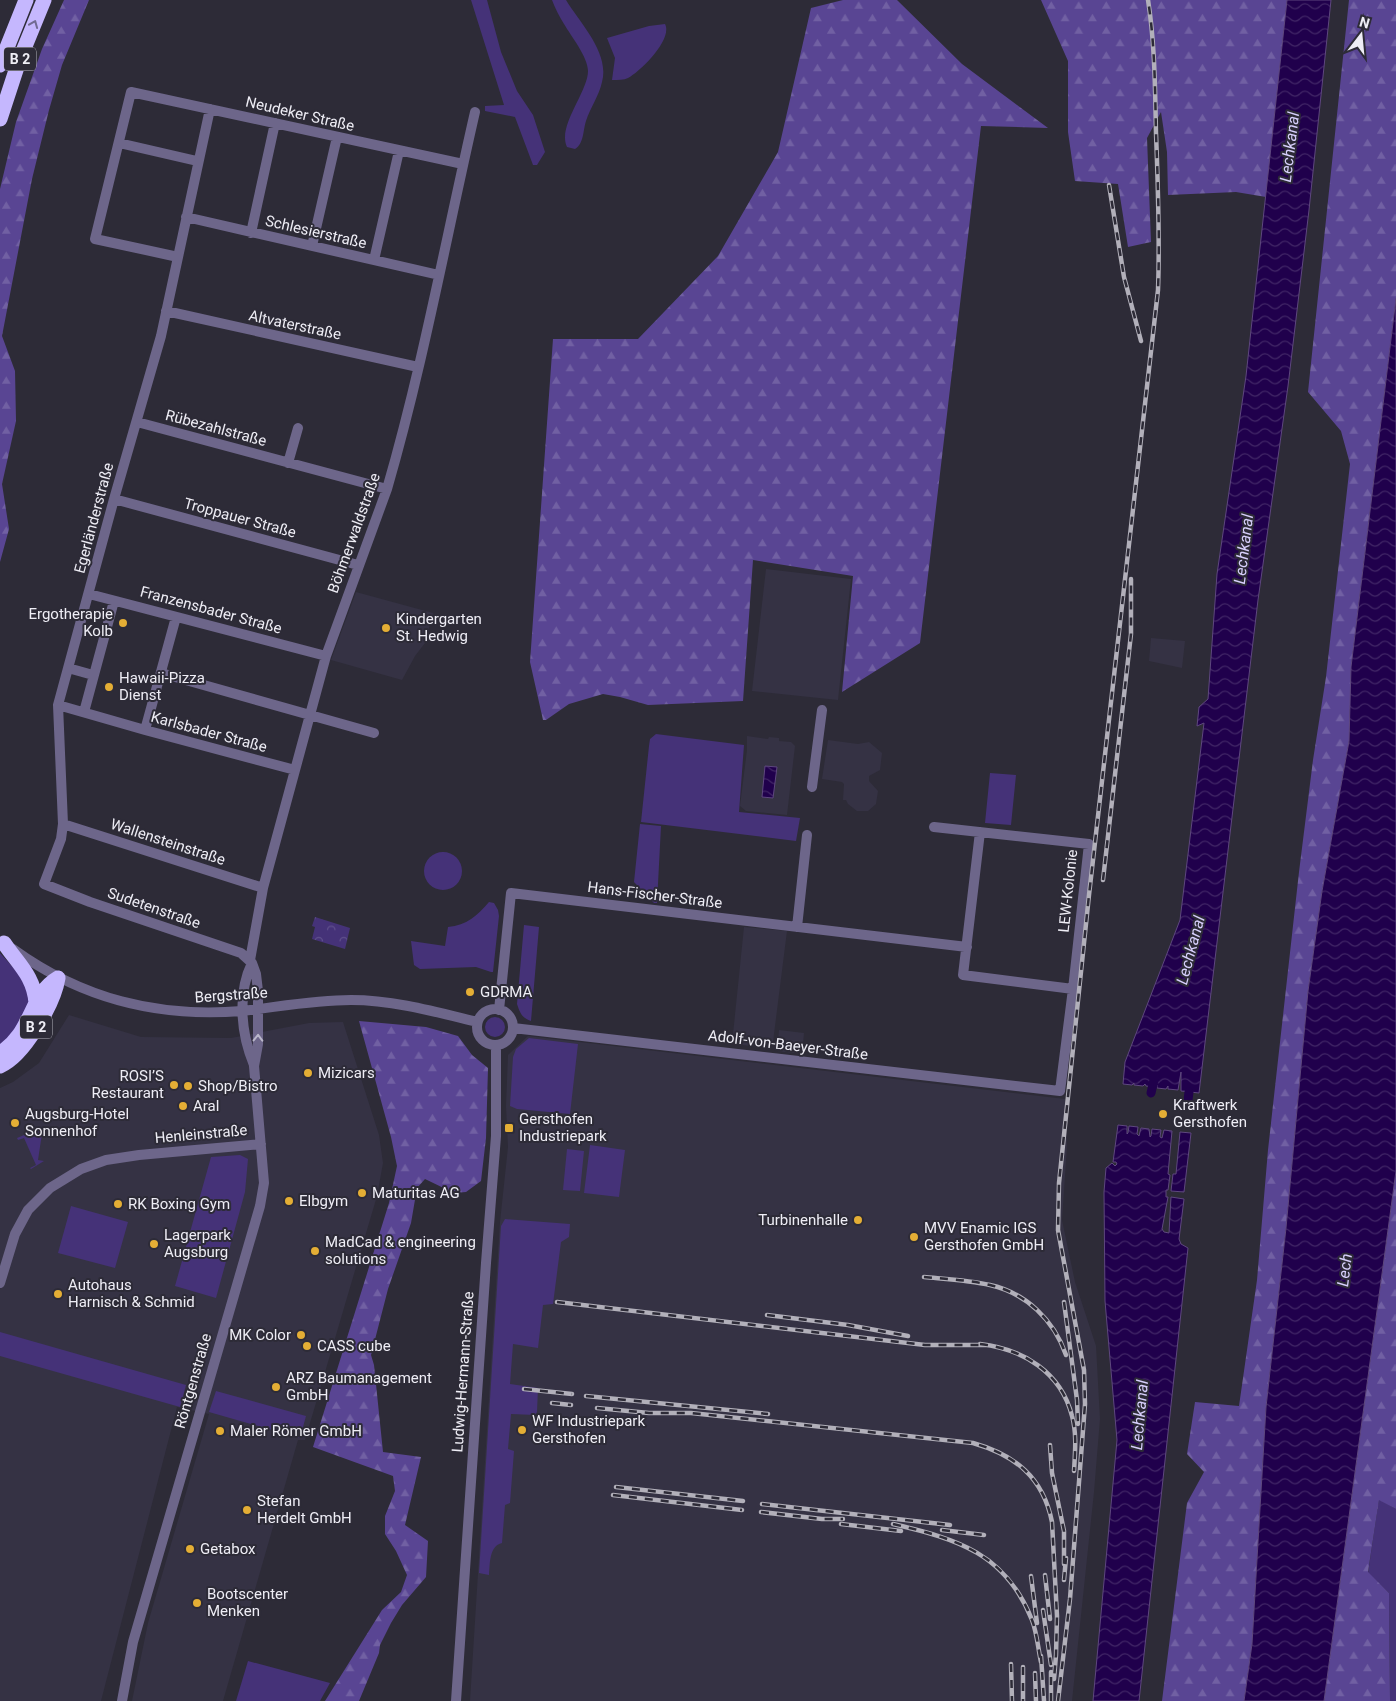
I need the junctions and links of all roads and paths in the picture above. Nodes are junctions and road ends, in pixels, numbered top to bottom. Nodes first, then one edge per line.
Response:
1 (26, 0) edge
2 (44, 0) edge
3 (0, 65) edge
4 (210, 109) junction
5 (475, 112) dead end
6 (0, 119) edge
7 (275, 123) junction
8 (338, 137) junction
9 (119, 143) junction
10 (399, 151) junction
11 (198, 161) junction
12 (463, 164) junction
13 (186, 217) junction
14 (251, 233) junction
15 (312, 246) junction
16 (178, 257) junction
17 (374, 260) junction
18 (439, 275) junction
19 (166, 311) junction
20 (418, 367) junction
21 (137, 422) junction
22 (298, 428) dead end
23 (288, 463) junction
24 (387, 489) junction
25 (114, 499) junction
26 (358, 565) junction
27 (89, 594) junction
28 (114, 600) junction
29 (176, 617) junction
30 (326, 656) junction
31 (68, 668) junction
32 (161, 673) junction
33 (93, 675) junction
34 (58, 705) junction
35 (822, 710) dead end
36 (84, 712) junction
37 (310, 714) junction
38 (145, 730) junction
39 (374, 733) dead end
40 (295, 770) junction
41 (812, 786) dead end
42 (63, 824) junction
43 (934, 827) dead end
44 (980, 832) junction
45 (807, 835) dead end
46 (44, 884) joint
47 (263, 888) junction
48 (797, 927) junction
49 (2, 941) edge
50 (967, 947) junction
51 (251, 961) junction
52 (58, 978) junction
53 (1073, 989) junction
54 (36, 1003) junction
55 (258, 1009) junction
56 (499, 1010) junction
57 (243, 1011) junction
58 (478, 1022) junction
59 (513, 1028) junction
60 (496, 1046) junction
61 (0, 1053) edge
62 (0, 1066) edge
63 (254, 1066) junction
64 (1060, 1091) joint
65 (262, 1144) junction
66 (0, 1283) edge
67 (122, 1701) edge
68 (456, 1701) edge

1 - 3 highway, B 2
6 -> 2 highway, B 2
4 - 7 street, Neudeker Straße
4 - 9 street, Neudeker Straße
4 - 11 street, Egerländerstraße
5 - 12 street, Böhmerwaldstraße
7 - 8 street, Neudeker Straße
7 - 14 street
8 - 10 street, Neudeker Straße
8 - 15 street
9 - 11 street
9 - 16 street
10 - 12 street, Neudeker Straße
10 - 17 street
11 - 13 street, Egerländerstraße
12 - 18 street, Böhmerwaldstraße
13 - 14 street, Schlesierstraße
13 - 16 street, Egerländerstraße
14 - 15 street, Schlesierstraße
15 - 17 street, Schlesierstraße
16 - 19 street, Egerländerstraße
17 - 18 street, Schlesierstraße
18 - 20 street, Böhmerwaldstraße
19 - 20 street, Altvaterstraße
19 - 21 street, Egerländerstraße
20 - 24 street, Böhmerwaldstraße
21 - 23 street, Rübezahlstraße
21 - 25 street, Egerländerstraße
22 - 23 street
23 - 24 street, Rübezahlstraße
24 - 26 street, Böhmerwaldstraße
25 - 26 street, Troppauer Straße
25 - 27 street, Egerländerstraße
26 - 30 street, Böhmerwaldstraße
27 - 28 street, Franzensbader Straße
27 - 31 street, Egerländerstraße
28 - 29 street, Franzensbader Straße
28 - 33 street
29 - 30 street, Franzensbader Straße
29 - 32 street
30 - 37 street, Böhmerwaldstraße
31 - 33 street
31 - 34 street, Egerländerstraße
32 - 37 street
32 - 38 street
33 - 36 street
34 - 36 street, Karlsbader Straße
34 - 42 street, Egerländerstraße
35 - 41 street
36 - 38 street, Karlsbader Straße
37 - 39 street
37 - 40 street, Böhmerwaldstraße
38 - 40 street, Karlsbader Straße
40 - 47 street, Böhmerwaldstraße
42 - 46 street, Egerländerstraße
42 - 47 street, Wallensteinstraße
43 - 44 street, LEW-Kolonie
44 - 50 street
44 - 53 street, LEW-Kolonie
45 - 48 street
46 - 51 street, Sudetenstraße
47 - 51 street, Böhmerwaldstraße
48 - 50 street, Hans-Fischer-Straße
48 - 56 street, Hans-Fischer-Straße
49 - 52 street, Bergstraße
49 - 54 highway, B 2
50 - 53 street
51 - 55 street
51 - 57 street
52 - 54 highway, B 2
52 - 57 street, Bergstraße
52 - 62 highway, B 2
53 - 64 street, LEW-Kolonie
54 - 61 highway, B 2
55 - 57 street, Bergstraße
55 - 58 street, Bergstraße
63 -> 55 street, Röntgenstraße
56 - 58 street
56 - 59 street
57 - 63 street, Röntgenstraße
58 - 60 street
59 - 60 street
59 - 64 street, Adolf-von-Baeyer-Straße
60 - 68 street, Ludwig-Hermann-Straße
63 - 65 street, Röntgenstraße
65 - 66 street, Henleinstraße
65 - 67 street, Röntgenstraße

